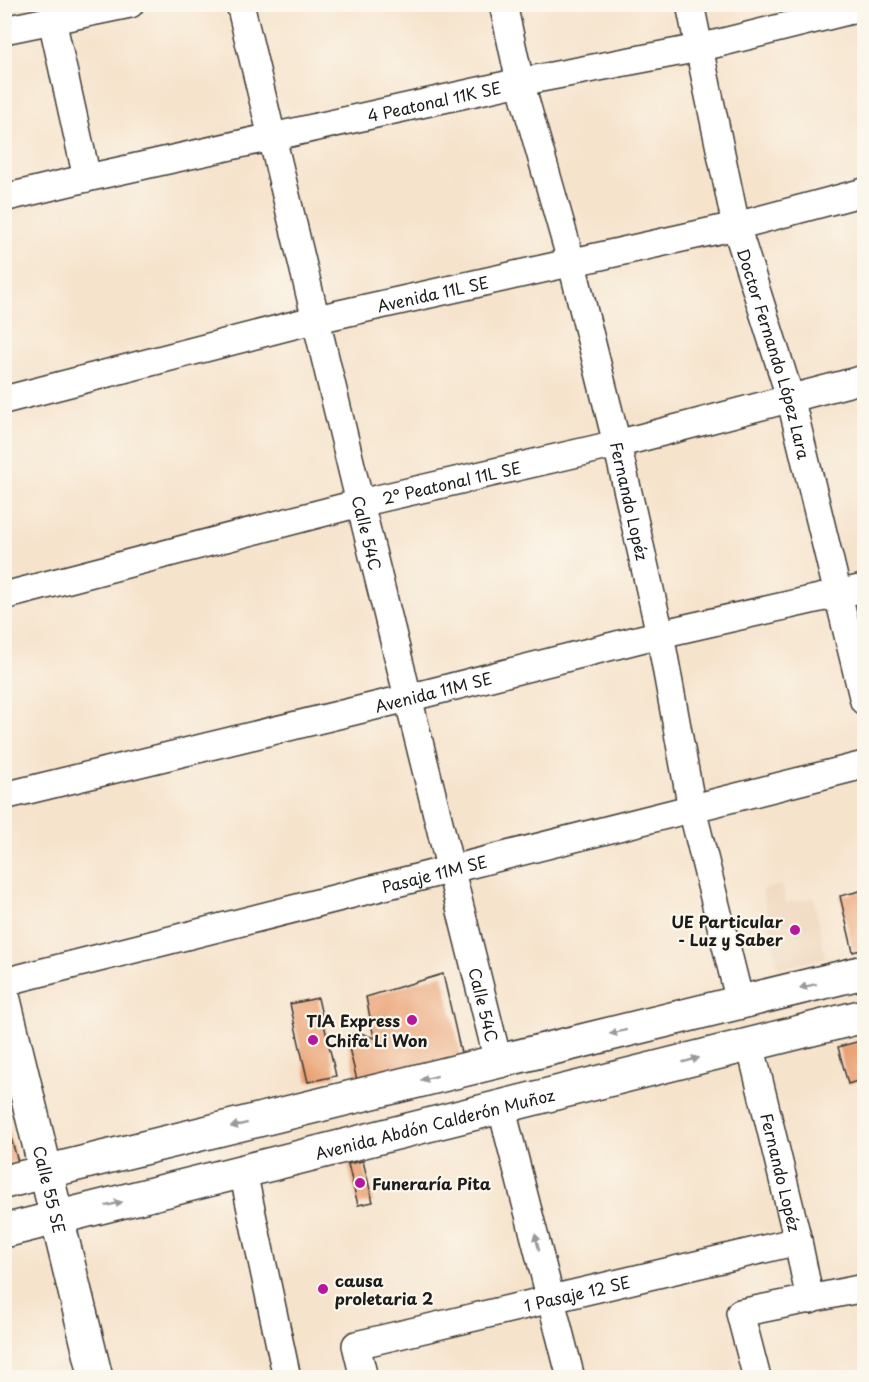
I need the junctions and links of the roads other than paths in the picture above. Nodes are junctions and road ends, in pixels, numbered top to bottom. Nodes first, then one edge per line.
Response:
1 (130, 4) edge
2 (240, 4) edge
3 (503, 4) edge
4 (690, 4) edge
5 (864, 7) edge
6 (52, 20) junction
7 (4, 30) edge
8 (699, 48) junction
9 (520, 82) junction
10 (272, 137) junction
11 (87, 178) junction
12 (864, 192) edge
13 (4, 198) edge
14 (736, 226) junction
15 (572, 264) junction
16 (317, 319) junction
17 (864, 379) edge
18 (790, 397) junction
19 (4, 400) edge
20 (617, 444) junction
21 (360, 503) junction
22 (864, 588) edge
23 (838, 594) junction
24 (4, 596) edge
25 (660, 634) junction
26 (408, 698) junction
27 (864, 701) edge
28 (864, 765) edge
29 (4, 796) edge
30 (692, 809) junction
31 (449, 870) junction
32 (864, 972) edge
33 (4, 982) edge
34 (4, 1000) edge
35 (740, 1002) junction
36 (864, 1016) edge
37 (750, 1044) junction
38 (498, 1061) junction
39 (501, 1106) junction
40 (46, 1172) junction
41 (243, 1172) junction
42 (4, 1182) edge
43 (57, 1218) junction
44 (4, 1231) edge
45 (798, 1241) junction
46 (864, 1288) edge
47 (552, 1299) junction
48 (810, 1300) junction
49 (96, 1377) edge
50 (287, 1377) edge
51 (364, 1377) edge
52 (571, 1377) edge
53 (757, 1377) edge

1 - 6 street
2 - 10 street, Calle 54C
3 - 9 street, Fernando Lopéz
4 - 8 street, Doctor Fernando López Lara
5 - 8 street, 4 Peatonal 11K SE
6 - 7 street
6 - 11 street
8 - 9 street, 4 Peatonal 11K SE
8 - 14 street, Doctor Fernando López Lara
9 - 10 street, 4 Peatonal 11K SE
9 - 15 street, Fernando Lopéz
10 - 11 street, 4 Peatonal 11K SE
10 - 16 street, Calle 54C
11 - 13 street, 4 Peatonal 11K SE
12 - 14 street, Avenida 11L SE
14 - 15 street, Avenida 11L SE
14 - 18 street, Doctor Fernando López Lara
15 - 16 street, Avenida 11L SE
15 - 20 street, Fernando Lopéz
16 - 19 street, Avenida 11L SE
16 - 21 street, Calle 54C
17 - 18 street, 2° Peatonal 11L SE
18 - 20 street, 2° Peatonal 11L SE
18 - 23 street, Doctor Fernando López Lara
20 - 21 street, 2° Peatonal 11L SE
20 - 25 street, Fernando Lopéz
21 - 24 street, 2° Peatonal 11L SE
21 - 26 street, Calle 54C
22 - 23 street, Avenida 11M SE
23 - 25 street, Avenida 11M SE
23 - 27 street, Doctor Fernando López Lara
25 - 26 street, Avenida 11M SE
25 - 30 street, Fernando Lopéz
26 - 29 street, Avenida 11M SE
26 - 31 street, Calle 54C
28 - 30 street, Pasaje 11M SE
30 - 31 street, Pasaje 11M SE
30 - 35 street, Fernando Lopéz
31 - 33 street, Pasaje 11M SE
31 - 38 street, Calle 54C
32 -> 35 main road
34 - 40 main road, Calle 55 SE
35 -> 38 main road
36 - 37 main road, Avenida Abdón Calderón Muñoz
39 -> 37 main road, Avenida Abdón Calderón Muñoz
37 - 45 street, Fernando Lopéz
38 -> 40 main road
39 - 41 main road, Avenida Abdón Calderón Muñoz
47 -> 39 street
40 - 42 main road
40 - 43 main road, Calle 55 SE
43 -> 41 main road, Avenida Abdón Calderón Muñoz
41 - 50 street
43 - 44 main road, Avenida Abdón Calderón Muñoz
43 - 49 main road, Calle 55 SE
45 - 47 street, 1 Pasaje 12 SE
45 - 48 street, Fernando Lopéz
46 - 48 street
47 - 51 street, 1 Pasaje 12 SE
47 - 52 street
48 - 53 street

